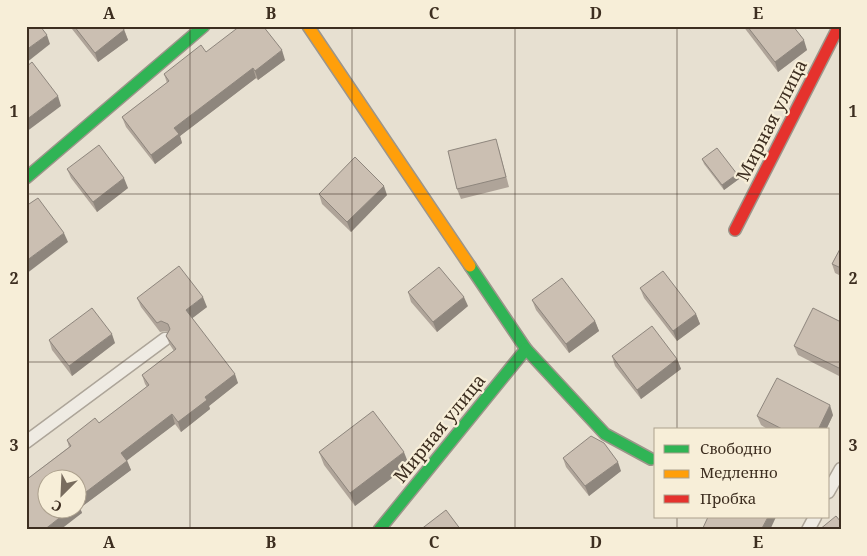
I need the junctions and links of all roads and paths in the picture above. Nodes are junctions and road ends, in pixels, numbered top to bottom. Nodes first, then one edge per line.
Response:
1 (204, 26) edge
2 (308, 26) edge
3 (839, 26) edge
4 (26, 178) edge
5 (736, 230) dead end
6 (165, 339) edge
7 (526, 349) junction
8 (26, 442) edge
9 (651, 459) dead end
10 (841, 469) edge
11 (830, 488) edge
12 (814, 518) edge
13 (380, 530) edge
14 (808, 530) edge

1 - 4 street
2 - 7 street
3 - 5 street, Мирная улица
6 - 8 lane
7 - 9 street
7 - 13 street, Мирная улица
10 - 11 lane
12 - 14 lane

